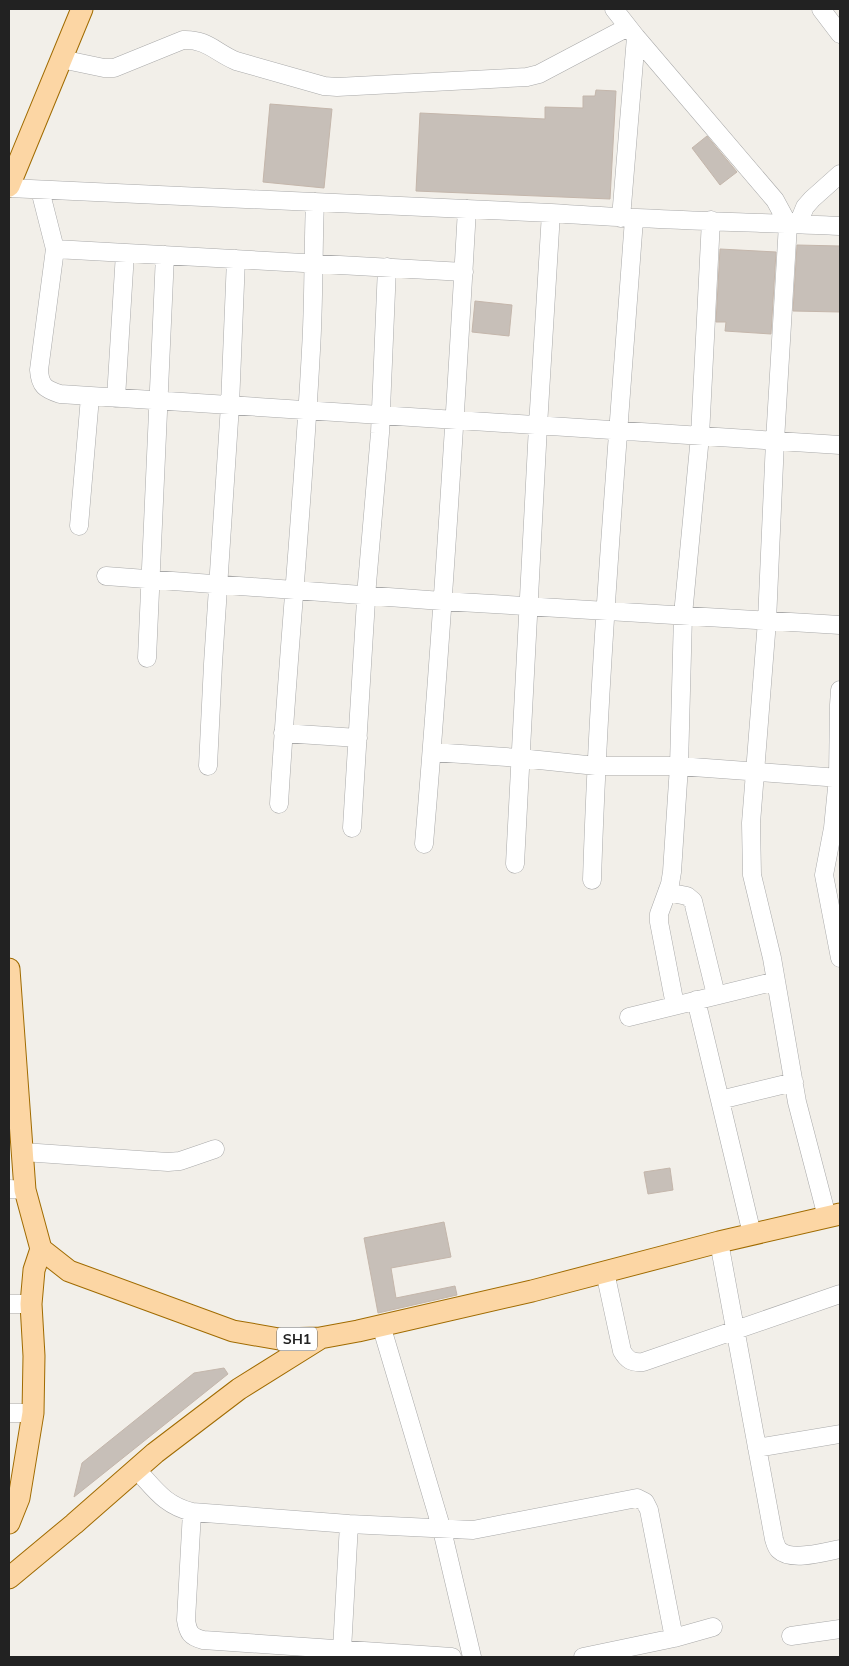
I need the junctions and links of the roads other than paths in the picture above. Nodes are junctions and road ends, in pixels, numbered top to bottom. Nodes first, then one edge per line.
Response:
1 (82, 9) edge
2 (820, 9) edge
3 (626, 20) edge
4 (840, 34) edge
5 (62, 59) junction
6 (840, 174) edge
7 (9, 187) edge
8 (40, 190) junction
9 (315, 202) junction
10 (468, 209) junction
11 (551, 213) junction
12 (627, 218) junction
13 (711, 220) junction
14 (793, 224) junction
15 (840, 226) edge
16 (54, 250) junction
17 (124, 253) junction
18 (165, 255) junction
19 (236, 259) junction
20 (313, 262) junction
21 (387, 268) junction
22 (464, 272) junction
23 (90, 397) junction
24 (116, 398) junction
25 (158, 400) junction
26 (230, 405) junction
27 (307, 409) junction
28 (381, 415) junction
29 (454, 421) junction
30 (538, 426) junction
31 (619, 431) junction
32 (700, 436) junction
33 (774, 441) junction
34 (840, 445) edge
35 (79, 526) dead end
36 (106, 576) dead end
37 (151, 580) junction
38 (218, 584) junction
39 (293, 590) junction
40 (367, 595) junction
41 (442, 601) junction
42 (528, 606) junction
43 (605, 611) junction
44 (683, 615) junction
45 (766, 621) junction
46 (840, 626) edge
47 (147, 658) dead end
48 (840, 690) edge
49 (283, 733) junction
50 (358, 738) junction
51 (432, 752) junction
52 (520, 758) junction
53 (208, 766) dead end
54 (596, 766) junction
55 (679, 766) junction
56 (756, 772) junction
57 (839, 778) edge
58 (279, 804) dead end
59 (352, 828) dead end
60 (424, 844) dead end
61 (515, 864) dead end
62 (592, 880) dead end
63 (667, 892) junction
64 (834, 899) edge
65 (840, 958) edge
66 (9, 969) edge
67 (776, 980) junction
68 (716, 995) junction
69 (696, 1000) junction
70 (675, 1005) junction
71 (629, 1017) dead end
72 (12, 1057) edge
73 (794, 1082) junction
74 (720, 1100) junction
75 (215, 1149) dead end
76 (23, 1152) junction
77 (17, 1190) edge
78 (834, 1216) edge
79 (752, 1234) junction
80 (719, 1242) junction
81 (41, 1249) junction
82 (605, 1272) junction
83 (840, 1294) edge
84 (9, 1304) edge
85 (31, 1304) junction
86 (381, 1325) junction
87 (735, 1329) junction
88 (320, 1338) junction
89 (9, 1413) edge
90 (33, 1413) junction
91 (840, 1434) edge
92 (757, 1448) junction
93 (16, 1469) edge
94 (136, 1469) junction
95 (192, 1512) junction
96 (9, 1523) edge
97 (349, 1524) junction
98 (442, 1530) junction
99 (840, 1549) edge
100 (9, 1578) edge
101 (713, 1627) dead end
102 (840, 1628) edge
103 (791, 1636) dead end
104 (674, 1638) junction
105 (342, 1650) junction
106 (452, 1657) edge
107 (472, 1657) edge
108 (583, 1657) edge

1 - 5 main road
2 - 4 street
3 - 5 street
3 - 12 street
3 - 14 street
5 - 7 main road
6 - 14 street
7 - 8 street
8 - 9 street
8 - 16 street
9 - 10 street
9 - 20 street
10 - 11 street
10 - 22 street
11 - 12 street
11 - 30 street
12 - 13 street
12 - 31 street
13 - 14 street
13 - 32 street
14 - 15 street
14 - 33 street
16 - 17 street
16 - 23 street
17 - 18 street
17 - 24 street
18 - 19 street
18 - 25 street
19 - 20 street
19 - 26 street
20 - 21 street
20 - 27 street
21 - 22 street
21 - 28 street
22 - 29 street
23 - 24 street
23 - 35 street
24 - 25 street
25 - 26 street
25 - 37 street
26 - 27 street
26 - 38 street
27 - 28 street
27 - 39 street
28 - 29 street
28 - 40 street
29 - 30 street
29 - 41 street
30 - 31 street
30 - 42 street
31 - 32 street
31 - 43 street
32 - 33 street
32 - 44 street
33 - 34 street
33 - 45 street
36 - 37 street
37 - 38 street
37 - 47 street
38 - 39 street
38 - 53 street
39 - 40 street
39 - 49 street
40 - 41 street
40 - 50 street
41 - 42 street
41 - 51 street
42 - 43 street
42 - 52 street
43 - 44 street
43 - 54 street
44 - 45 street
44 - 55 street
45 - 46 street
45 - 56 street
48 - 57 street
49 - 50 street
49 - 58 street
50 - 59 street
51 - 52 street
51 - 60 street
52 - 54 street
52 - 61 street
54 - 55 street
54 - 62 street
55 - 56 street
55 - 63 street
56 - 57 street
56 - 67 street
57 - 64 street
63 - 68 street
63 - 70 street
64 - 65 street
66 - 72 main road
67 - 68 street
67 - 73 street
68 - 69 street
69 - 70 street
69 - 74 street
70 - 71 street
72 - 76 main road
73 - 74 street
73 - 78 street
74 - 79 street
75 - 76 street
76 - 77 main road
77 - 81 main road
78 - 79 main road, SH1
79 - 80 main road, SH1
80 - 82 main road, SH1
80 - 87 street
81 - 85 main road
81 - 88 main road, SH1
82 - 86 main road, SH1
82 - 87 street
83 - 87 street
84 - 85 street
85 - 90 main road
86 - 88 main road, SH1
86 - 98 street
87 - 92 street
88 - 94 main road
89 - 90 street
90 - 93 main road
91 - 92 street
92 - 99 street
93 - 96 main road
94 - 95 street
94 - 100 main road
95 - 97 street
95 - 105 street
97 - 98 street
97 - 105 street
98 - 104 street
98 - 107 street
101 - 104 street
102 - 103 street
104 - 108 street
105 - 106 street

